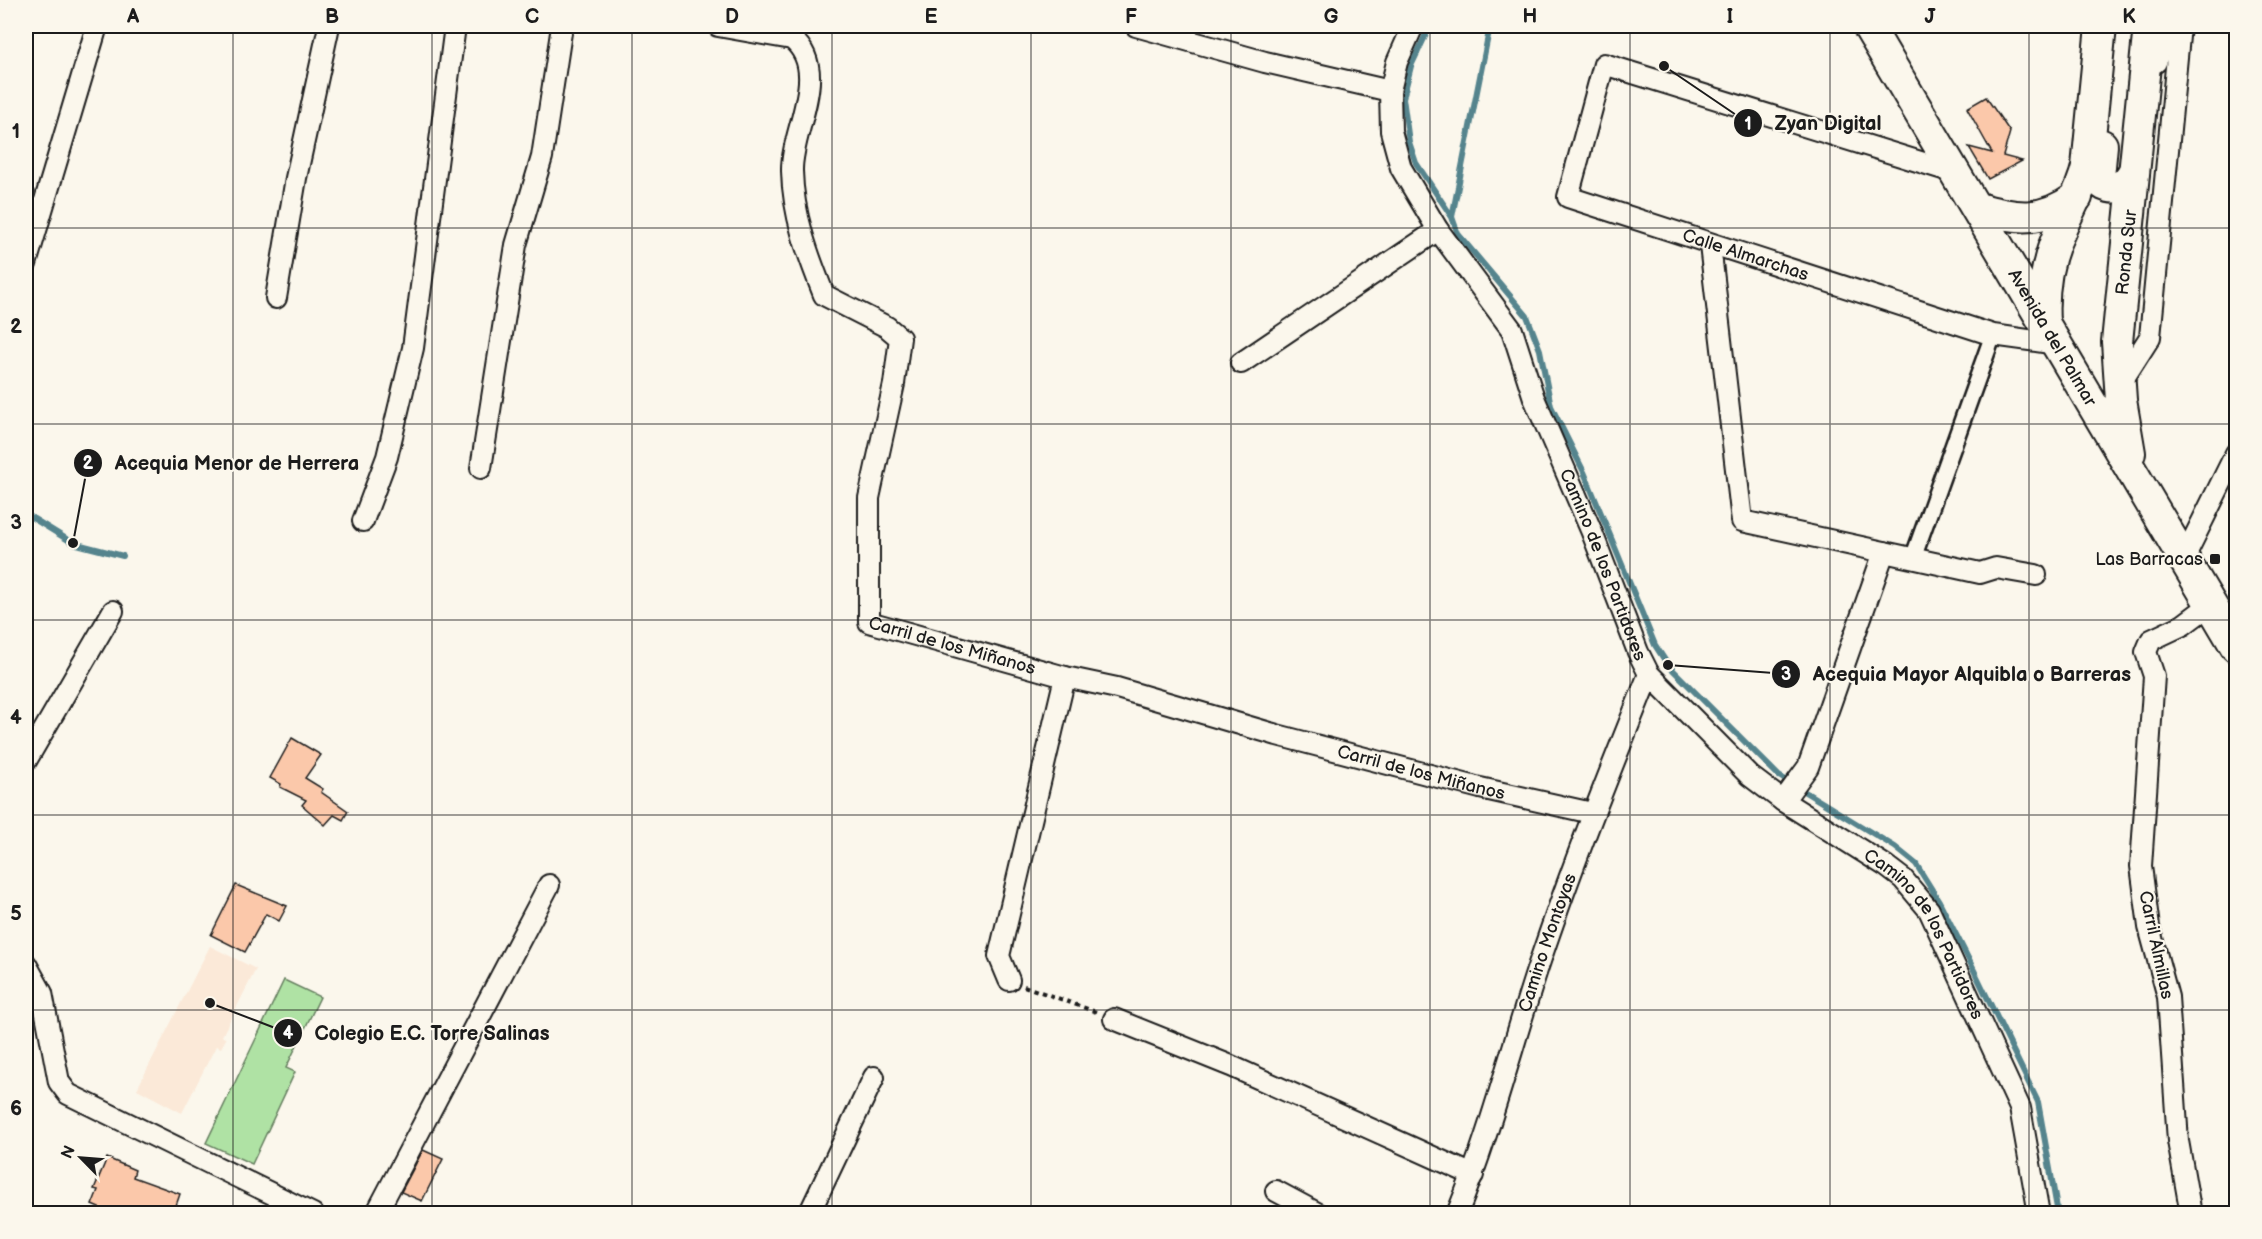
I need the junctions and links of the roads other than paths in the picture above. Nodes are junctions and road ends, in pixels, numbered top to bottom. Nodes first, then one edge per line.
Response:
1 (97, 26) edge
2 (329, 26) edge
3 (455, 26) edge
4 (562, 26) edge
5 (718, 26) edge
6 (1136, 26) edge
7 (1413, 26) edge
8 (1868, 26) edge
9 (2149, 26) edge
10 (2166, 26) edge
11 (2180, 26) edge
12 (2101, 31) edge
13 (1390, 91) junction
14 (2139, 122) junction
15 (2134, 171) junction
16 (1956, 173) junction
17 (2077, 197) junction
18 (1977, 208) junction
19 (1438, 230) junction
20 (1710, 245) junction
21 (26, 264) edge
22 (276, 298) dead end
23 (2051, 333) junction
24 (1993, 335) junction
25 (1241, 363) dead end
26 (2119, 386) junction
27 (2236, 453) edge
28 (481, 468) dead end
29 (2136, 476) junction
30 (363, 521) dead end
31 (1884, 552) junction
32 (1913, 558) junction
33 (2184, 558) junction
34 (2036, 575) dead end
35 (2211, 604) junction
36 (113, 611) dead end
37 (2236, 647) edge
38 (1649, 674) junction
39 (1065, 677) junction
40 (26, 761) edge
41 (1783, 801) junction
42 (1592, 813) junction
43 (549, 885) dead end
44 (26, 964) edge
45 (1009, 980) road end
46 (1114, 1019) road end
47 (873, 1077) dead end
48 (1473, 1175) junction
49 (1276, 1191) dead end
50 (313, 1214) edge
51 (376, 1214) edge
52 (809, 1214) edge
53 (1319, 1214) edge
54 (1457, 1214) edge
55 (2039, 1214) edge
56 (2191, 1214) edge

1 - 21 street
2 - 22 street
3 - 30 street
4 - 28 street
5 - 39 street, Carril de los Miñanos
6 - 13 street
7 - 13 street, Camino de los Partidores
8 - 16 main road, Avenida del Palmar
9 - 14 main road, Ronda Sur
10 - 14 street
11 - 26 street
12 - 15 main road
12 - 17 main road
13 - 19 street, Camino de los Partidores
14 - 15 main road, Ronda Sur
15 - 26 main road, Ronda Sur
16 - 18 main road, Avenida del Palmar
16 - 20 street, Calle Almarchas
17 - 18 main road
17 - 23 main road
18 - 23 main road, Avenida del Palmar
19 - 25 street
19 - 38 street, Camino de los Partidores
20 - 24 street, Calle Almarchas
20 - 31 street
23 - 24 street, Calle Almarchas
23 - 29 main road, Avenida del Palmar
24 - 32 street
26 - 29 main road, Ronda Sur
27 - 33 street
29 - 33 main road, Avenida del Palmar
31 - 32 street
31 - 41 street
32 - 34 street
33 - 35 main road, Avenida del Palmar
35 - 37 main road, Avenida del Palmar
35 - 56 street, Carril Almillas
36 - 40 street
38 - 41 street, Camino de los Partidores
38 - 42 street, Camino Montoyas
39 - 42 street, Carril de los Miñanos
39 - 45 street
41 - 55 street, Camino de los Partidores
42 - 48 street, Camino Montoyas
43 - 51 street
44 - 50 street
46 - 48 street
47 - 52 street
48 - 54 street, Camino Montoyas
49 - 53 street

